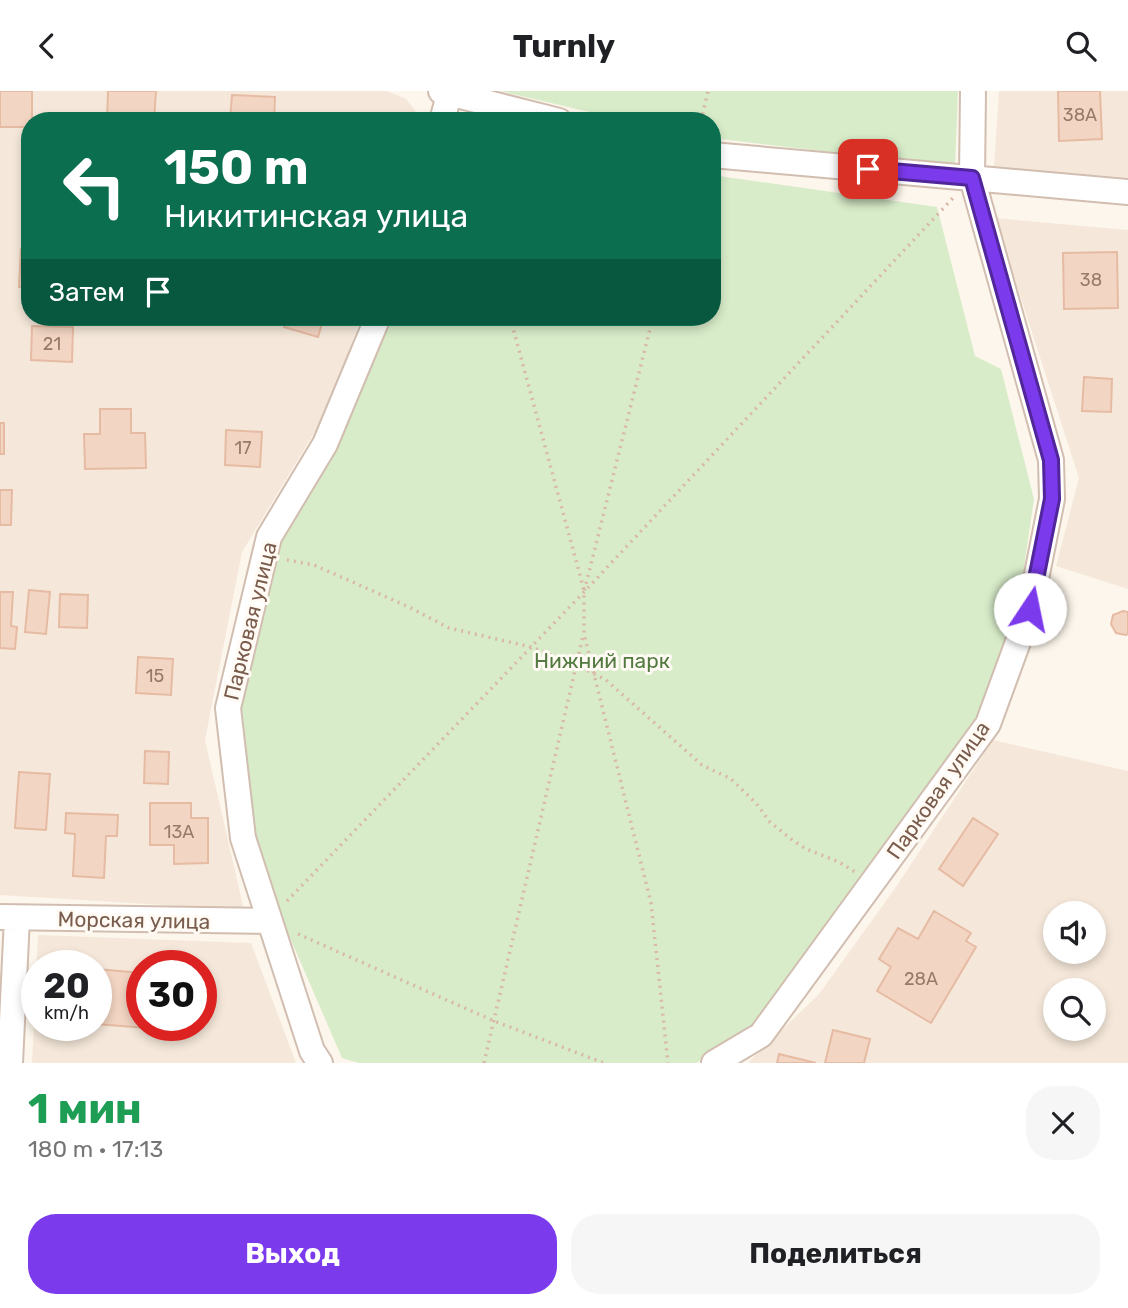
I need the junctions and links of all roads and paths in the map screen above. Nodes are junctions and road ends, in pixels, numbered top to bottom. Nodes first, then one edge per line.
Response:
1 (708, 91) edge
2 (974, 91) edge
3 (447, 92) edge
4 (444, 112) edge
5 (524, 112) edge
6 (703, 112) edge
7 (721, 156) edge
8 (972, 178) junction
9 (1128, 192) edge
10 (374, 326) edge
11 (512, 326) edge
12 (651, 326) edge
13 (264, 558) junction
14 (584, 592) junction
15 (584, 634) junction
16 (531, 647) junction
17 (576, 664) junction
18 (594, 674) junction
19 (872, 883) junction
20 (8, 918) edge
21 (268, 921) junction
22 (494, 1021) junction
23 (10, 1063) edge
24 (320, 1063) edge
25 (484, 1063) edge
26 (604, 1063) edge
27 (668, 1063) edge
28 (713, 1063) edge

1 - 6 path
2 - 8 street, Парковая улица
3 - 4 street
3 - 5 street
7 - 8 street
8 - 9 street
8 - 14 path
8 - 19 street, Парковая улица
10 - 13 street, Парковая улица
11 - 14 path
12 - 14 path
13 - 16 path
13 - 21 street, Парковая улица
14 - 15 path
14 - 16 path
15 - 17 path
15 - 18 path
16 - 17 path
16 - 21 path
17 - 18 path
17 - 22 path
18 - 19 path
18 - 27 path
19 - 28 street, Парковая улица
20 - 21 street, Морская улица
20 - 23 street
21 - 22 path
21 - 24 street, Парковая улица
22 - 25 path
22 - 26 path

